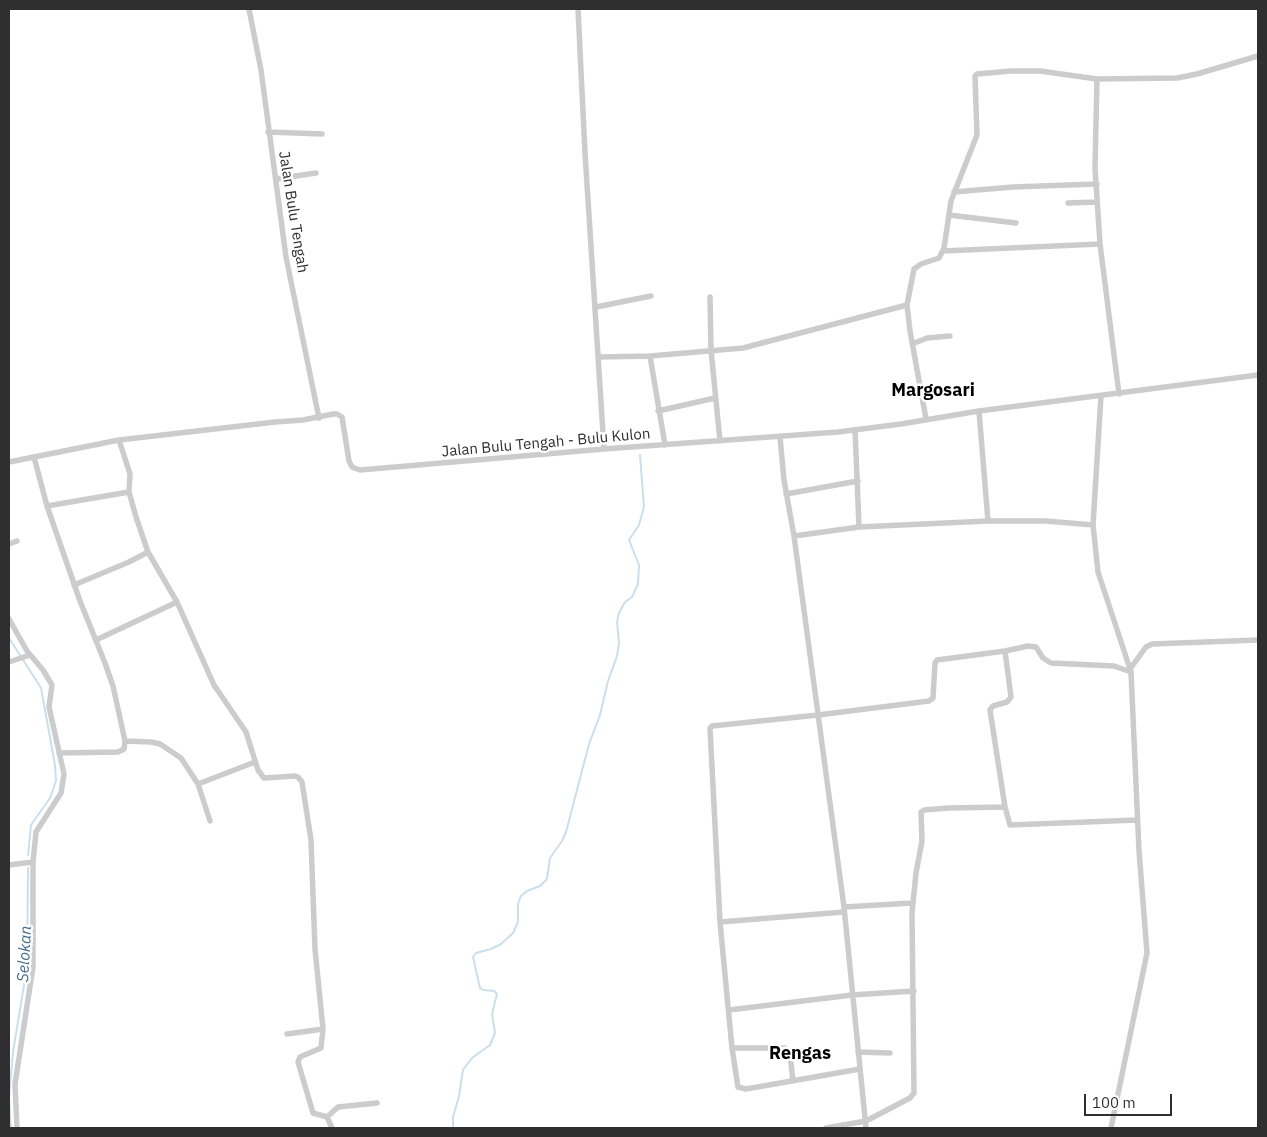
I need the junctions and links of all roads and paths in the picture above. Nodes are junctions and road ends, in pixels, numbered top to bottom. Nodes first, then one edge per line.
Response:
1 (249, 9) edge
2 (578, 9) edge
3 (1258, 56) edge
4 (1097, 79) junction
5 (268, 132) junction
6 (322, 134) dead end
7 (316, 173) dead end
8 (276, 178) junction
9 (1097, 184) junction
10 (954, 192) junction
11 (1098, 202) junction
12 (1068, 203) dead end
13 (949, 215) junction
14 (1016, 223) dead end
15 (1100, 244) junction
16 (944, 251) junction
17 (650, 296) dead end
18 (710, 297) dead end
19 (907, 305) junction
20 (596, 307) junction
21 (950, 336) dead end
22 (912, 344) junction
23 (711, 350) junction
24 (650, 356) junction
25 (599, 357) junction
26 (1258, 375) edge
27 (1119, 394) junction
28 (1102, 396) junction
29 (715, 398) junction
30 (658, 411) junction
31 (979, 411) junction
32 (319, 418) junction
33 (926, 419) junction
34 (855, 430) junction
35 (780, 436) junction
36 (119, 440) junction
37 (720, 440) junction
38 (665, 445) junction
39 (604, 449) junction
40 (34, 457) junction
41 (9, 462) edge
42 (858, 481) junction
43 (130, 492) junction
44 (786, 494) junction
45 (47, 506) junction
46 (988, 521) junction
47 (1093, 525) junction
48 (860, 527) junction
49 (794, 536) junction
50 (17, 541) dead end
51 (9, 544) edge
52 (148, 552) junction
53 (74, 585) junction
54 (177, 602) junction
55 (9, 619) edge
56 (96, 640) junction
57 (1258, 640) edge
58 (1005, 651) junction
59 (29, 656) junction
60 (9, 662) edge
61 (1131, 670) junction
62 (818, 715) junction
63 (125, 741) junction
64 (59, 753) junction
65 (255, 762) junction
66 (198, 784) junction
67 (1005, 807) junction
68 (1137, 820) junction
69 (210, 821) dead end
70 (33, 862) junction
71 (9, 865) edge
72 (912, 904) junction
73 (844, 909) junction
74 (720, 922) junction
75 (914, 991) junction
76 (852, 995) junction
77 (729, 1010) junction
78 (323, 1029) junction
79 (288, 1034) dead end
80 (732, 1048) junction
81 (858, 1052) junction
82 (890, 1053) dead end
83 (860, 1068) junction
84 (793, 1081) junction
85 (377, 1104) dead end
86 (327, 1117) junction
87 (866, 1125) edge
88 (17, 1128) edge
89 (332, 1128) edge
90 (826, 1128) edge
91 (1110, 1128) edge

1 - 5 street, Jalan Bulu Tengah
2 - 20 street
3 - 4 street
4 - 9 street
4 - 10 street
5 - 6 street
5 - 8 street, Jalan Bulu Tengah
7 - 8 street
8 - 32 street, Jalan Bulu Tengah
9 - 10 street
9 - 11 street
10 - 13 street
11 - 12 street
11 - 15 street
13 - 14 street
13 - 16 street
15 - 16 street
15 - 27 street
16 - 19 street
17 - 20 street
18 - 23 street
19 - 22 street
19 - 23 street
20 - 25 street
21 - 22 street
22 - 33 street
23 - 24 street
23 - 29 street
24 - 25 street
24 - 30 street
25 - 39 street
26 - 27 street, Jalan Bulu Tengah - Bulu Kulon
27 - 28 street, Jalan Bulu Tengah - Bulu Kulon
28 - 31 street, Jalan Bulu Tengah - Bulu Kulon
28 - 47 street
29 - 30 street
29 - 37 street
30 - 38 street
31 - 33 street, Jalan Bulu Tengah - Bulu Kulon
31 - 46 street
32 - 36 street, Jalan Bulu Tengah - Bulu Kulon
32 - 39 street, Jalan Bulu Tengah - Bulu Kulon
33 - 34 street, Jalan Bulu Tengah - Bulu Kulon
34 - 35 street, Jalan Bulu Tengah - Bulu Kulon
34 - 42 street
35 - 37 street, Jalan Bulu Tengah - Bulu Kulon
35 - 44 street
36 - 40 street, Jalan Bulu Tengah - Bulu Kulon
36 - 43 street
37 - 38 street, Jalan Bulu Tengah - Bulu Kulon
38 - 39 street, Jalan Bulu Tengah - Bulu Kulon
40 - 41 street, Jalan Bulu Tengah - Bulu Kulon
40 - 45 street
42 - 44 street
42 - 48 street
43 - 45 street
43 - 52 street
44 - 49 street
45 - 53 street
46 - 47 street
46 - 48 street
47 - 61 street
48 - 49 street
49 - 62 street
50 - 51 street
52 - 53 street
52 - 54 street
53 - 56 street
54 - 56 street
54 - 65 street
55 - 59 street
56 - 63 street
57 - 61 street
58 - 61 street
58 - 62 street
58 - 67 street
59 - 60 street
59 - 64 street
61 - 68 street
62 - 73 street
62 - 74 street
63 - 64 street
63 - 66 street
64 - 70 street
65 - 66 street
65 - 78 street
66 - 69 street
67 - 68 street
67 - 72 street
68 - 91 street
70 - 71 street
70 - 88 street
72 - 73 street
72 - 75 street
73 - 74 street
73 - 76 street
74 - 77 street
75 - 76 street
75 - 87 street
76 - 77 street
76 - 81 street
77 - 80 street
78 - 79 street
78 - 86 street
80 - 84 street
80 - 84 street
81 - 82 street
81 - 83 street
83 - 84 street
83 - 87 street
85 - 86 street
86 - 89 street
87 - 90 street

